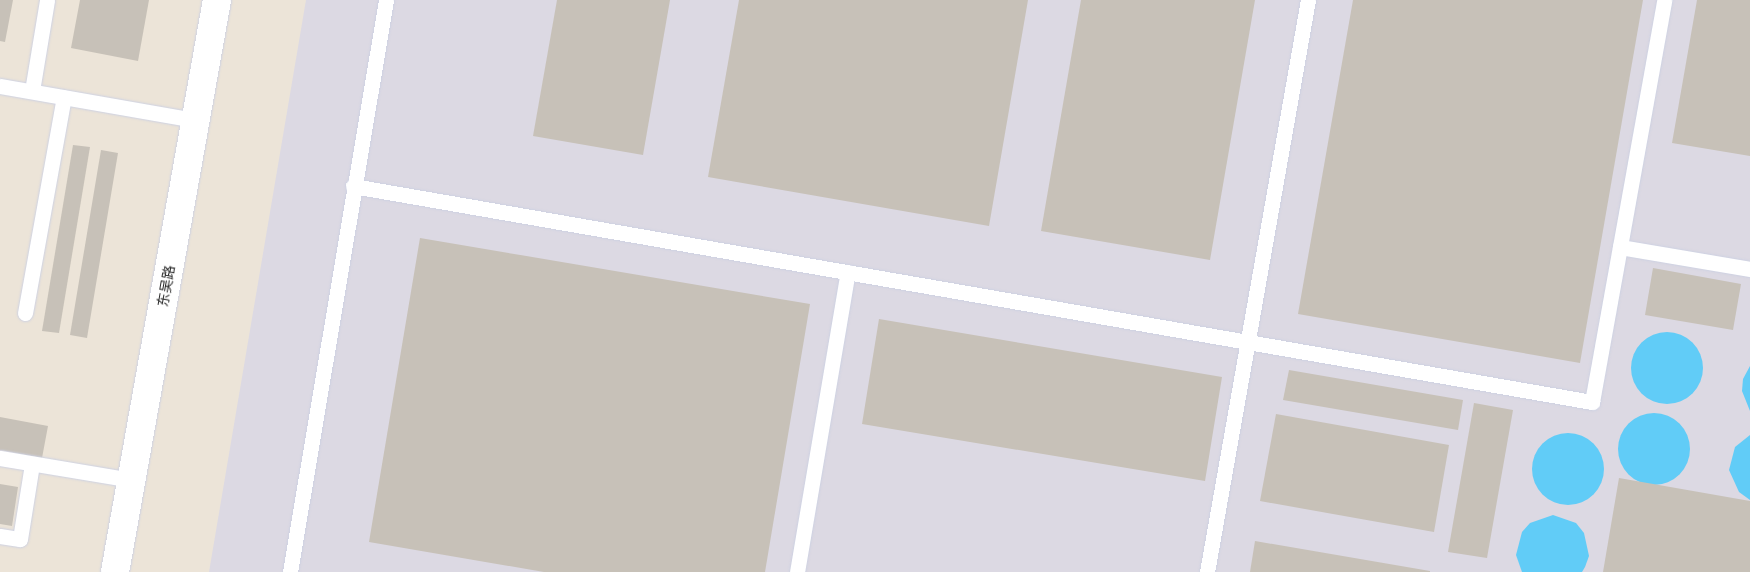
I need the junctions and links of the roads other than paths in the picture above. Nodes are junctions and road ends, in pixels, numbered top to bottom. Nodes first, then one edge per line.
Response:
1 (47, 0) edge
2 (217, 0) edge
3 (386, 0) edge
4 (1308, 0) edge
5 (1664, 0) edge
6 (0, 86) edge
7 (32, 92) junction
8 (64, 97) junction
9 (195, 120) junction
10 (353, 186) junction
11 (1620, 247) junction
12 (1750, 269) edge
13 (848, 272) junction
14 (25, 313) dead end
15 (1247, 342) junction
16 (0, 458) edge
17 (32, 464) junction
18 (131, 480) junction
19 (0, 536) edge
20 (115, 572) edge
21 (290, 572) edge
22 (797, 572) edge
23 (1207, 572) edge

1 - 7 lane
2 - 9 street, 东吴路
3 - 10 lane
4 - 15 lane
5 - 11 lane
6 - 7 lane
7 - 8 lane
8 - 9 lane
8 - 14 lane
9 - 18 street, 东吴路
10 - 13 lane
10 - 21 lane
11 - 12 lane
11 - 15 lane
13 - 15 lane
13 - 22 lane
15 - 23 lane
16 - 17 lane
17 - 18 lane
17 - 19 lane
18 - 20 street, 东吴路

